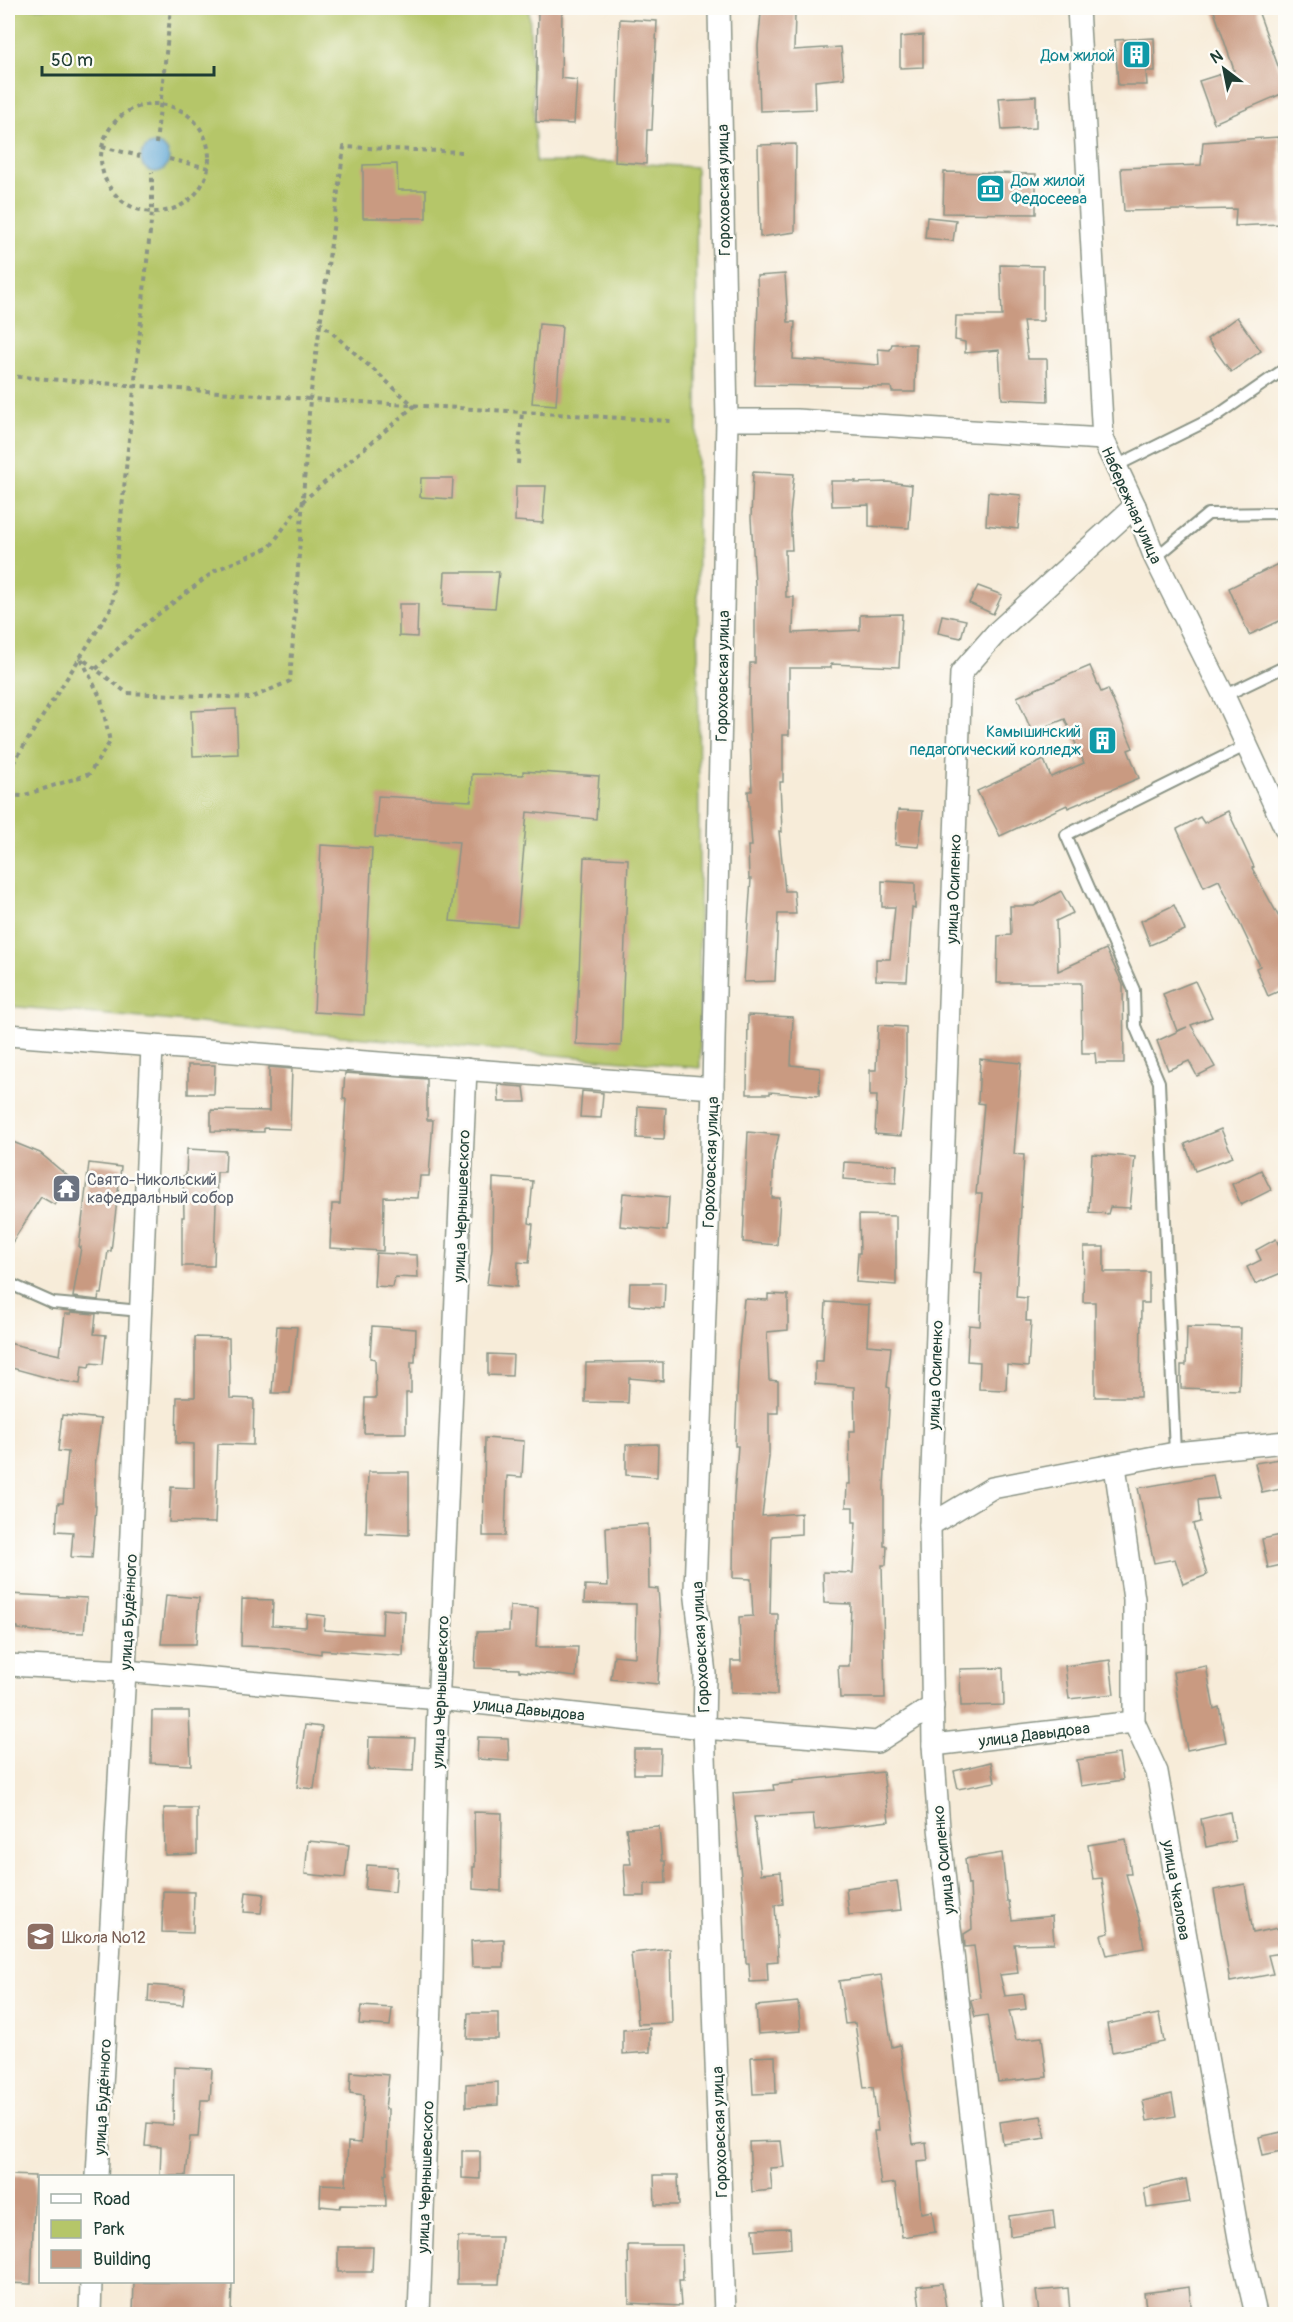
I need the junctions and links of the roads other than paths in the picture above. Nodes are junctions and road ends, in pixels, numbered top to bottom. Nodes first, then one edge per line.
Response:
1 (719, 8) edge
2 (1078, 8) edge
3 (1286, 368) edge
4 (727, 420) junction
5 (1103, 440) junction
6 (1116, 466) junction
7 (1135, 506) junction
8 (1286, 513) edge
9 (1155, 558) junction
10 (1286, 666) edge
11 (1224, 696) junction
12 (1247, 745) junction
13 (1286, 830) edge
14 (8, 1035) edge
15 (152, 1047) junction
16 (466, 1069) junction
17 (713, 1088) junction
18 (8, 1283) edge
19 (141, 1311) junction
20 (1286, 1442) edge
21 (1175, 1453) junction
22 (1115, 1466) junction
23 (930, 1525) junction
24 (8, 1665) edge
25 (125, 1671) junction
26 (439, 1699) junction
27 (933, 1706) junction
28 (1134, 1722) junction
29 (704, 1728) junction
30 (933, 1745) junction
31 (97, 2175) edge
32 (91, 2283) edge
33 (90, 2314) edge
34 (419, 2314) edge
35 (725, 2314) edge
36 (993, 2314) edge
37 (1256, 2314) edge

1 - 4 street, Гороховская улица
2 - 5 street, Набережная улица
3 - 6 lane
4 - 5 street
4 - 17 street, Гороховская улица
5 - 6 street, Набережная улица
6 - 7 street, Набережная улица
7 - 9 street, Набережная улица
7 - 23 street, улица Осипенко
8 - 9 lane
9 - 11 street, Набережная улица
10 - 11 lane
11 - 12 street, Набережная улица
12 - 13 street, Набережная улица
12 - 21 lane
14 - 15 street
15 - 16 street
15 - 19 street, улица Будённого
16 - 17 street
16 - 26 street, улица Чернышевского
17 - 29 street, Гороховская улица
18 - 19 lane
19 - 25 street, улица Будённого
20 - 21 street
21 - 22 street
22 - 23 street
22 - 28 street, улица Чкалова
23 - 27 street, улица Осипенко
24 - 25 street, улица Давыдова
25 - 26 street, улица Давыдова
25 - 31 street, улица Будённого
26 - 29 street, улица Давыдова
26 - 34 street, улица Чернышевского
27 - 29 street, улица Давыдова
27 - 30 street, улица Осипенко
28 - 30 street, улица Давыдова
28 - 37 street, улица Чкалова
29 - 35 street, Гороховская улица
30 - 36 street, улица Осипенко
32 - 33 street

